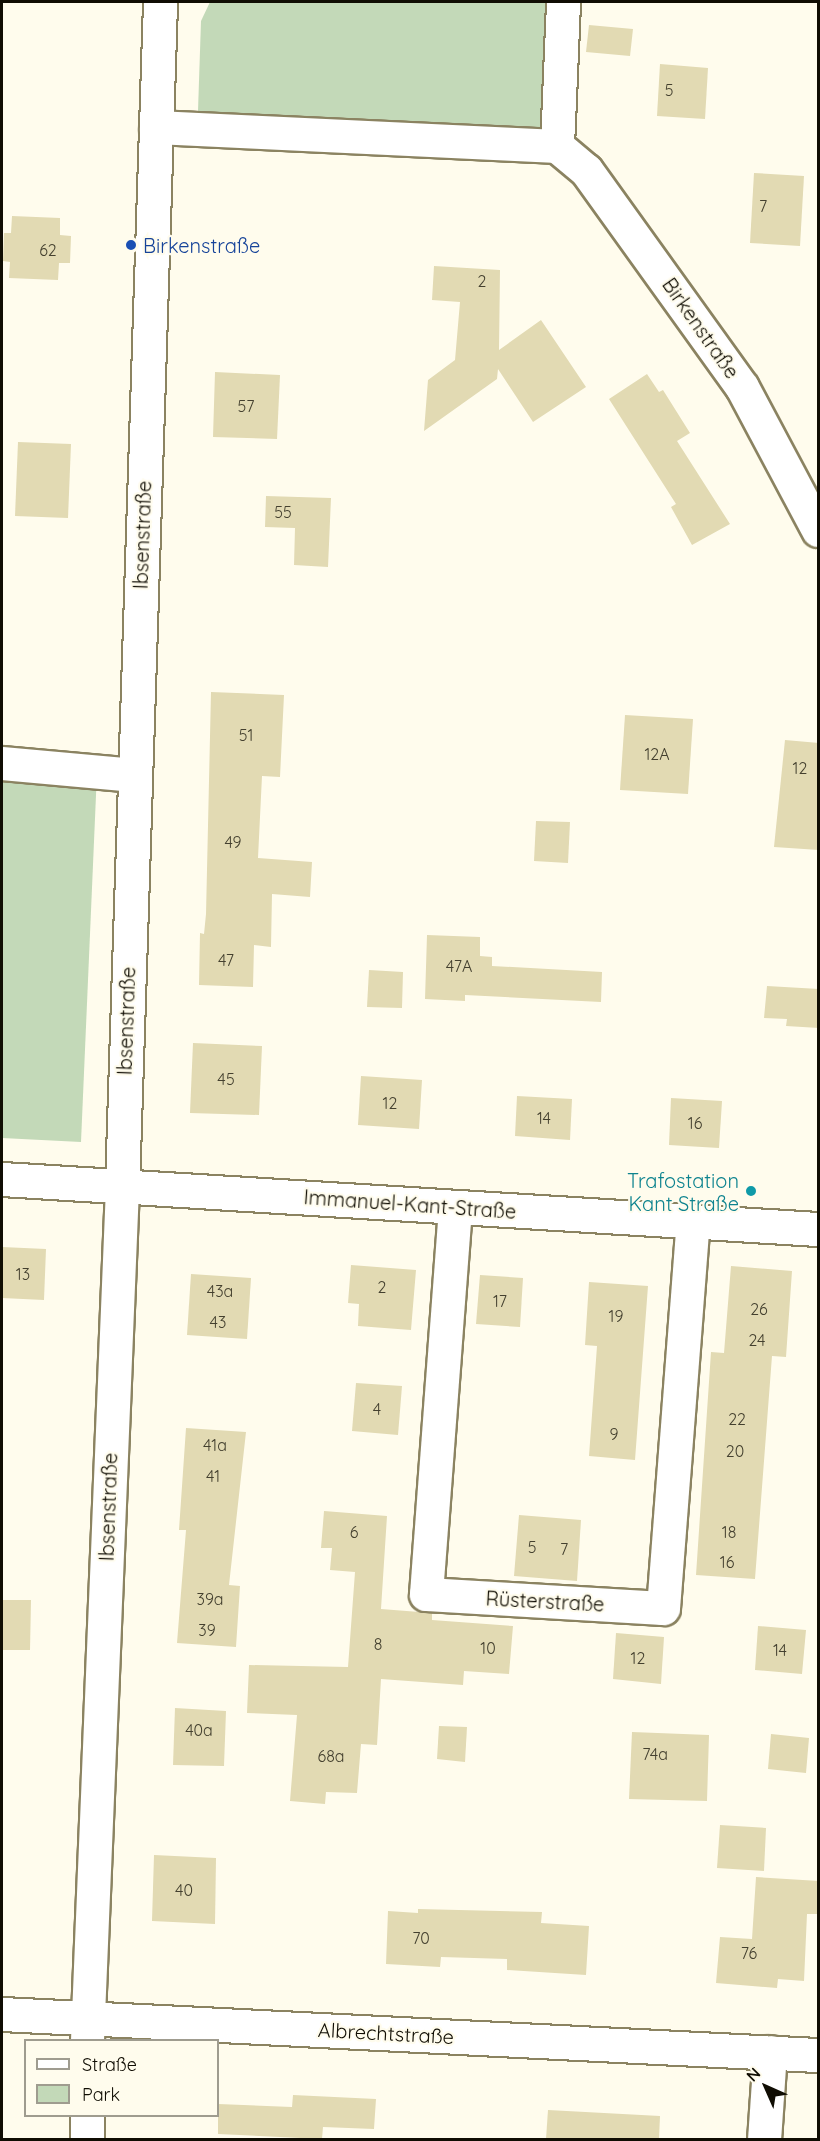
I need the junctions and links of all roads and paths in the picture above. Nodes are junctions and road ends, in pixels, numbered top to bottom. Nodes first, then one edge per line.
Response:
1 (160, 2) edge
2 (563, 2) edge
3 (156, 128) junction
4 (557, 146) junction
5 (819, 530) edge
6 (2, 763) edge
7 (135, 775) junction
8 (2, 1179) edge
9 (122, 1186) junction
10 (455, 1208) junction
11 (693, 1221) junction
12 (819, 1229) edge
13 (2, 2014) edge
14 (86, 2029) edge
15 (770, 2052) junction
16 (819, 2055) edge
17 (87, 2117) edge
18 (87, 2139) edge
19 (764, 2139) edge

1 - 3 street, Ibsenstraße
2 - 4 street
3 - 4 street
3 - 7 street, Ibsenstraße
4 - 5 street, Birkenstraße
6 - 7 street
7 - 9 street, Ibsenstraße
8 - 9 street, Immanuel-Kant-Straße
9 - 10 street, Immanuel-Kant-Straße
9 - 14 street, Ibsenstraße
10 - 11 street, Immanuel-Kant-Straße
10 - 11 street, Rüsterstraße
11 - 12 street, Immanuel-Kant-Straße
13 - 14 street, Albrechtstraße
14 - 15 street, Albrechtstraße
15 - 16 street, Albrechtstraße
15 - 19 street
17 - 18 street

